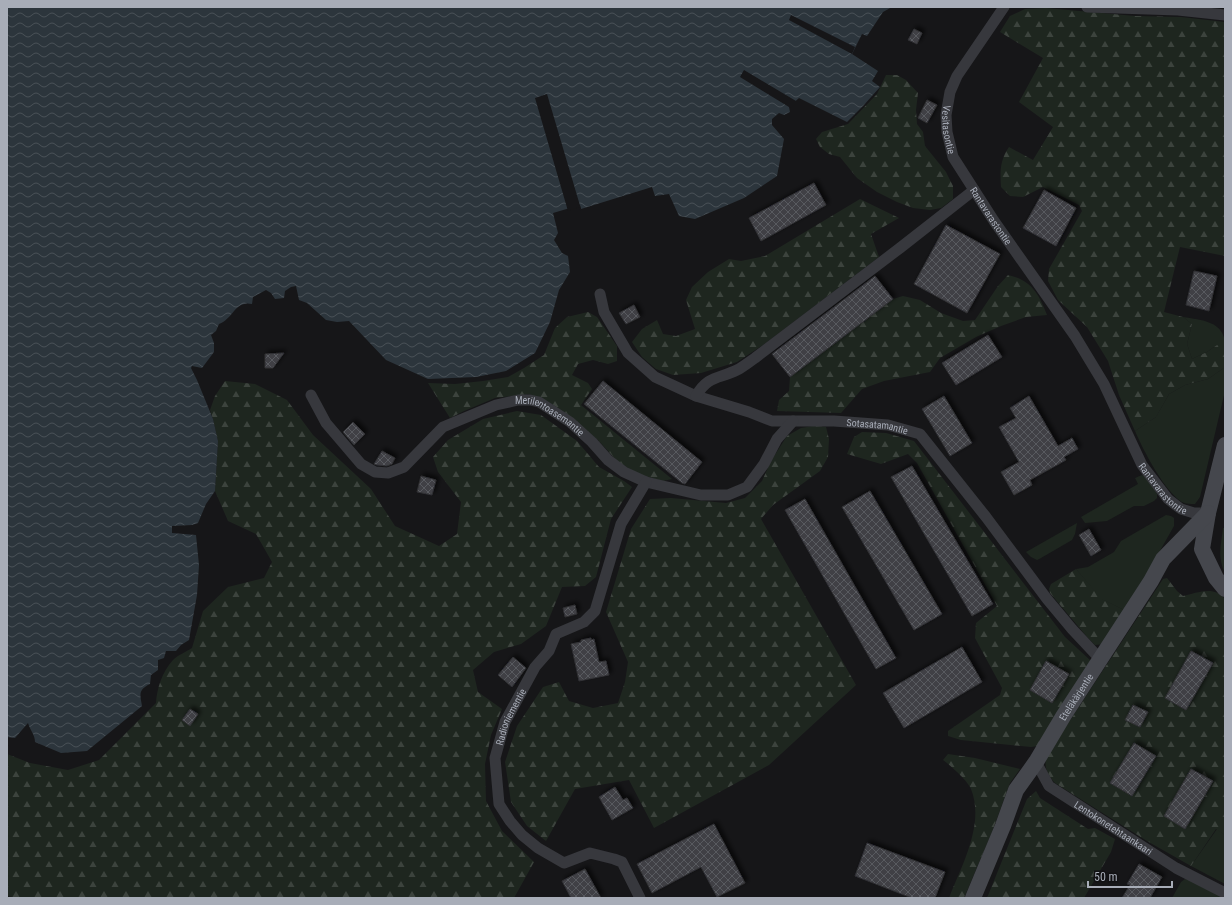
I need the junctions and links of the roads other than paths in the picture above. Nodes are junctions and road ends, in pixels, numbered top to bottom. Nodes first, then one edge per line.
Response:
1 (1004, 7) edge
2 (1087, 7) edge
3 (1178, 9) edge
4 (1225, 15) edge
5 (974, 190) junction
6 (600, 294) dead end
7 (311, 395) dead end
8 (696, 396) junction
9 (793, 421) junction
10 (1225, 445) edge
11 (646, 482) junction
12 (1208, 513) junction
13 (1225, 588) edge
14 (1101, 660) junction
15 (1036, 762) junction
16 (1225, 893) edge
17 (640, 898) edge
18 (973, 898) edge

1 - 5 street, Vesitasontie
2 - 3 street
3 - 4 street
5 - 8 street, Rantavarastontie
5 - 12 street, Rantavarastontie
6 - 8 street, Sotasatamantie
7 - 11 street, Merilentoasemantie
8 - 9 street, Sotasatamantie
9 - 11 street, Merilentoasemantie
9 - 14 street, Sotasatamantie
10 - 12 street
11 - 17 street, Radioniementie
12 - 13 street
12 - 14 street, Eteläkärjentie
14 - 15 street, Eteläkärjentie
15 - 16 street, Lentokonetehtaankaari
15 - 18 street, Eteläkärjentie

